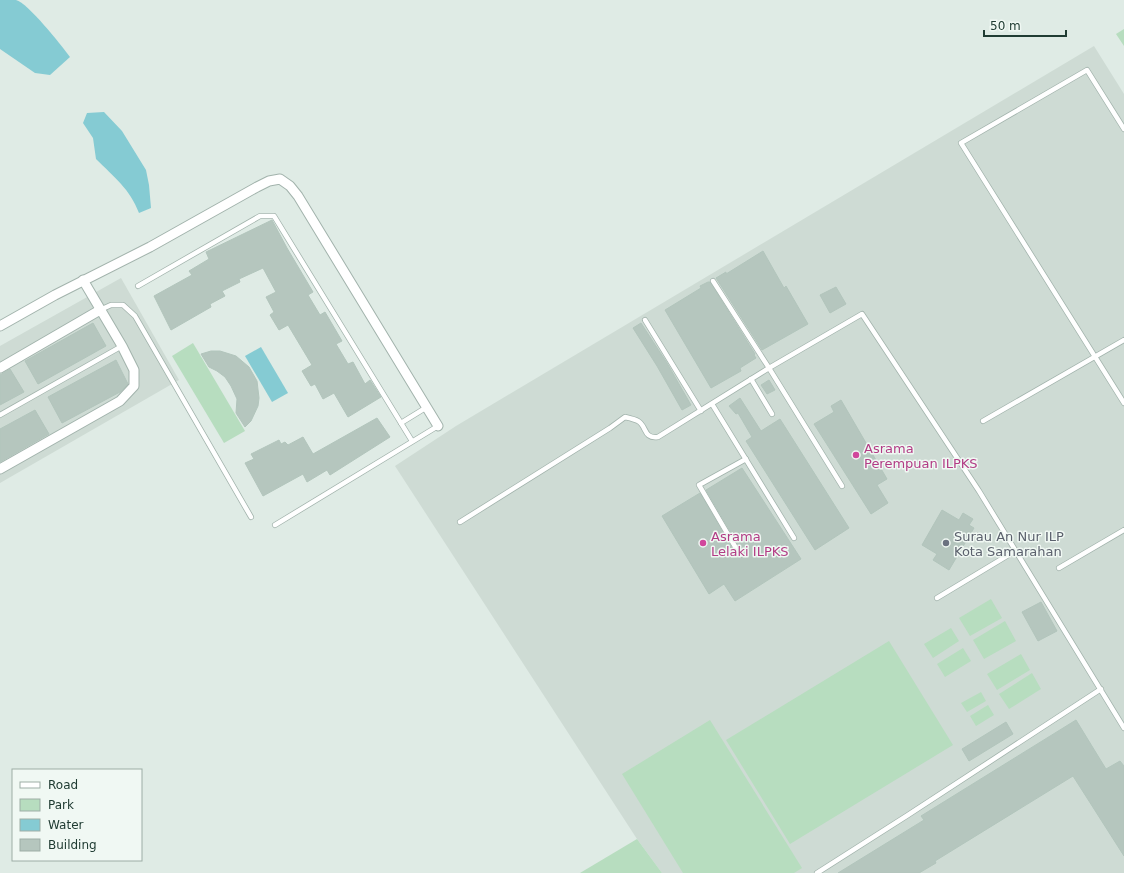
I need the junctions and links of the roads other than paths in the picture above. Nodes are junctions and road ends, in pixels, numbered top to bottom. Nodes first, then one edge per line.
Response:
1 (1124, 129) edge
2 (83, 280) junction
3 (713, 281) dead end
4 (138, 286) dead end
5 (100, 310) junction
6 (645, 320) dead end
7 (0, 326) edge
8 (1124, 340) edge
9 (122, 346) junction
10 (1095, 357) junction
11 (0, 368) edge
12 (769, 368) junction
13 (751, 379) junction
14 (1124, 403) edge
15 (712, 404) junction
16 (427, 407) junction
17 (701, 411) junction
18 (772, 414) dead end
19 (0, 415) edge
20 (983, 421) dead end
21 (401, 422) junction
22 (438, 426) joint
23 (412, 441) junction
24 (746, 459) junction
25 (0, 469) edge
26 (842, 486) dead end
27 (251, 517) dead end
28 (460, 522) dead end
29 (275, 525) dead end
30 (1124, 530) edge
31 (794, 538) dead end
32 (1015, 551) junction
33 (740, 554) dead end
34 (1059, 568) dead end
35 (937, 598) dead end
36 (1101, 689) junction
37 (1124, 728) edge
38 (816, 873) edge

1 - 10 lane
2 - 5 street
2 - 7 street
2 - 16 street
3 - 12 lane
4 - 21 lane
5 - 9 street
5 - 11 street
5 - 27 lane
6 - 17 lane
8 - 10 lane
9 - 19 lane
9 - 25 street
10 - 14 lane
10 - 20 lane
12 - 13 lane
12 - 26 lane
12 - 32 lane
13 - 15 lane
13 - 18 lane
15 - 17 lane
15 - 24 lane
16 - 21 lane
16 - 22 street
17 - 28 lane
21 - 23 lane
22 - 23 lane
23 - 29 lane
24 - 31 lane
24 - 33 lane
30 - 34 lane
32 - 35 lane
32 - 36 lane
36 - 37 lane
36 - 38 lane

